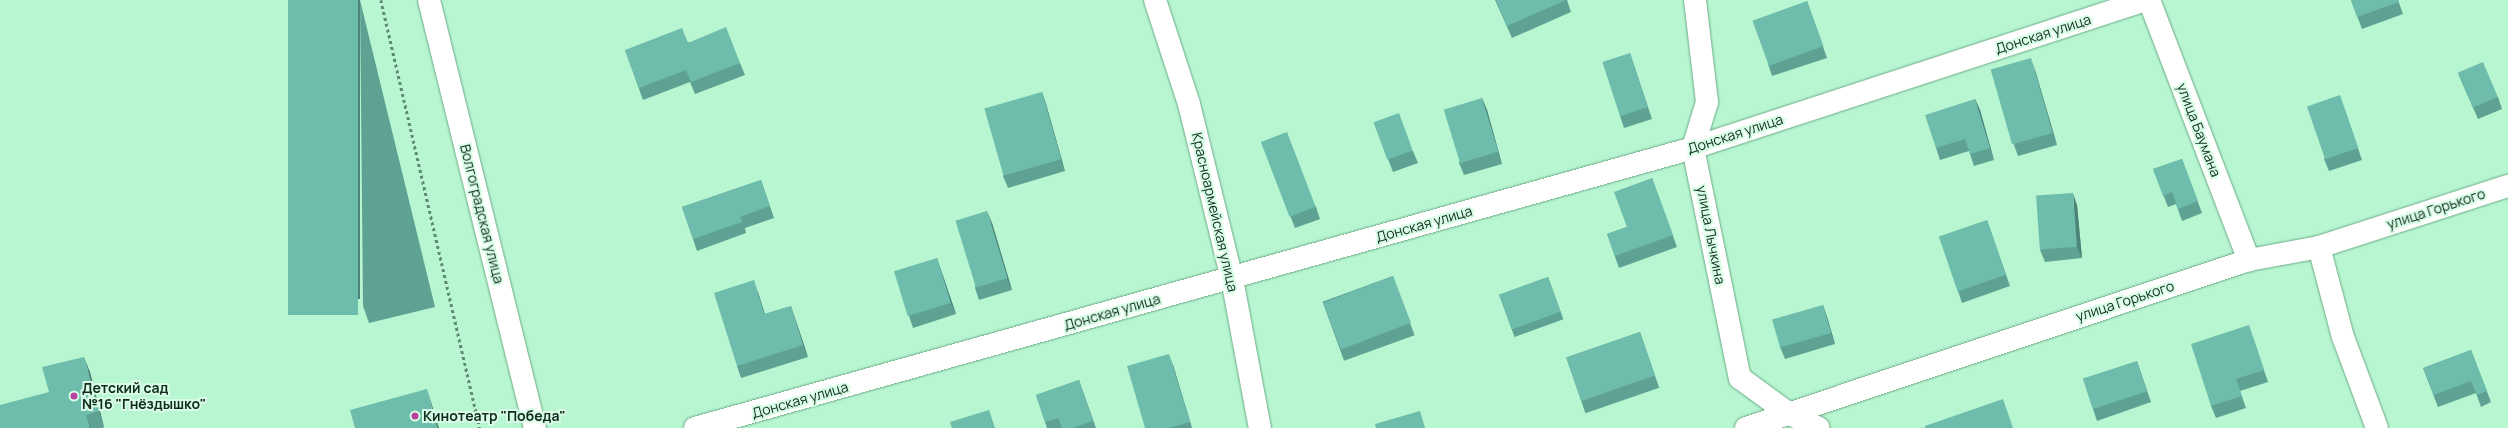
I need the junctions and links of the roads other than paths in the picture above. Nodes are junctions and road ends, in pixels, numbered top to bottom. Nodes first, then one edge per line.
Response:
1 (429, 0) edge
2 (1155, 0) edge
3 (1696, 0) edge
4 (2148, 0) edge
5 (1693, 148) junction
6 (2508, 186) edge
7 (2319, 247) junction
8 (2249, 260) junction
9 (1232, 279) junction
10 (1788, 413) junction
11 (535, 428) edge
12 (695, 428) edge
13 (1260, 428) edge
14 (1746, 428) edge
15 (1819, 428) edge
16 (2377, 428) edge

1 - 11 street, Волгоградская улица
2 - 9 street, Красноармейская улица
3 - 5 street, улица Лычкина
4 - 5 street, Донская улица
4 - 8 street, улица Баумана
5 - 9 street, Донская улица
5 - 10 street, улица Лычкина
6 - 7 street, улица Горького
7 - 8 street, улица Горького
7 - 16 street
8 - 10 street, улица Горького
9 - 12 street, Донская улица
9 - 13 street, Красноармейская улица
10 - 14 street, улица Горького
10 - 15 street, улица Лычкина

